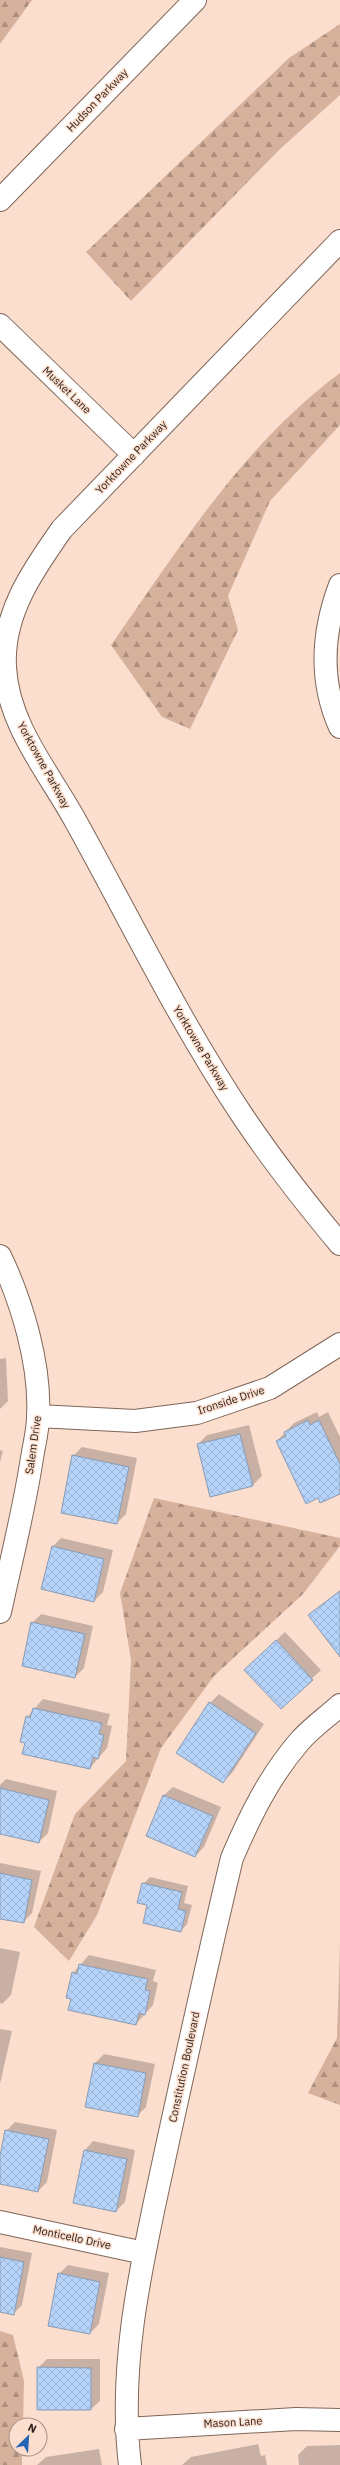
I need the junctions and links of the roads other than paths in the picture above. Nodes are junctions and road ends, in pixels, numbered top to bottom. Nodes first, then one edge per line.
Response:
1 (195, 0) edge
2 (0, 200) edge
3 (340, 241) edge
4 (0, 325) edge
5 (134, 455) junction
6 (340, 585) edge
7 (340, 727) edge
8 (340, 1244) edge
9 (0, 1256) edge
10 (340, 1344) edge
11 (38, 1416) junction
12 (0, 1612) edge
13 (340, 1705) edge
14 (0, 2222) edge
15 (144, 2253) junction
16 (340, 2420) edge
17 (126, 2429) junction
18 (130, 2465) edge

1 - 2 street, Hudson Parkway
3 - 5 street, Yorktowne Parkway
4 - 5 street, Musket Lane
5 - 8 street, Yorktowne Parkway
6 - 7 street
9 - 11 street, Salem Drive
10 - 11 street, Ironside Drive
11 - 12 street, Salem Drive
13 - 15 street, Constitution Boulevard
14 - 15 street, Monticello Drive
15 - 17 street, Constitution Boulevard
16 - 17 street, Mason Lane
17 - 18 street, Constitution Boulevard

